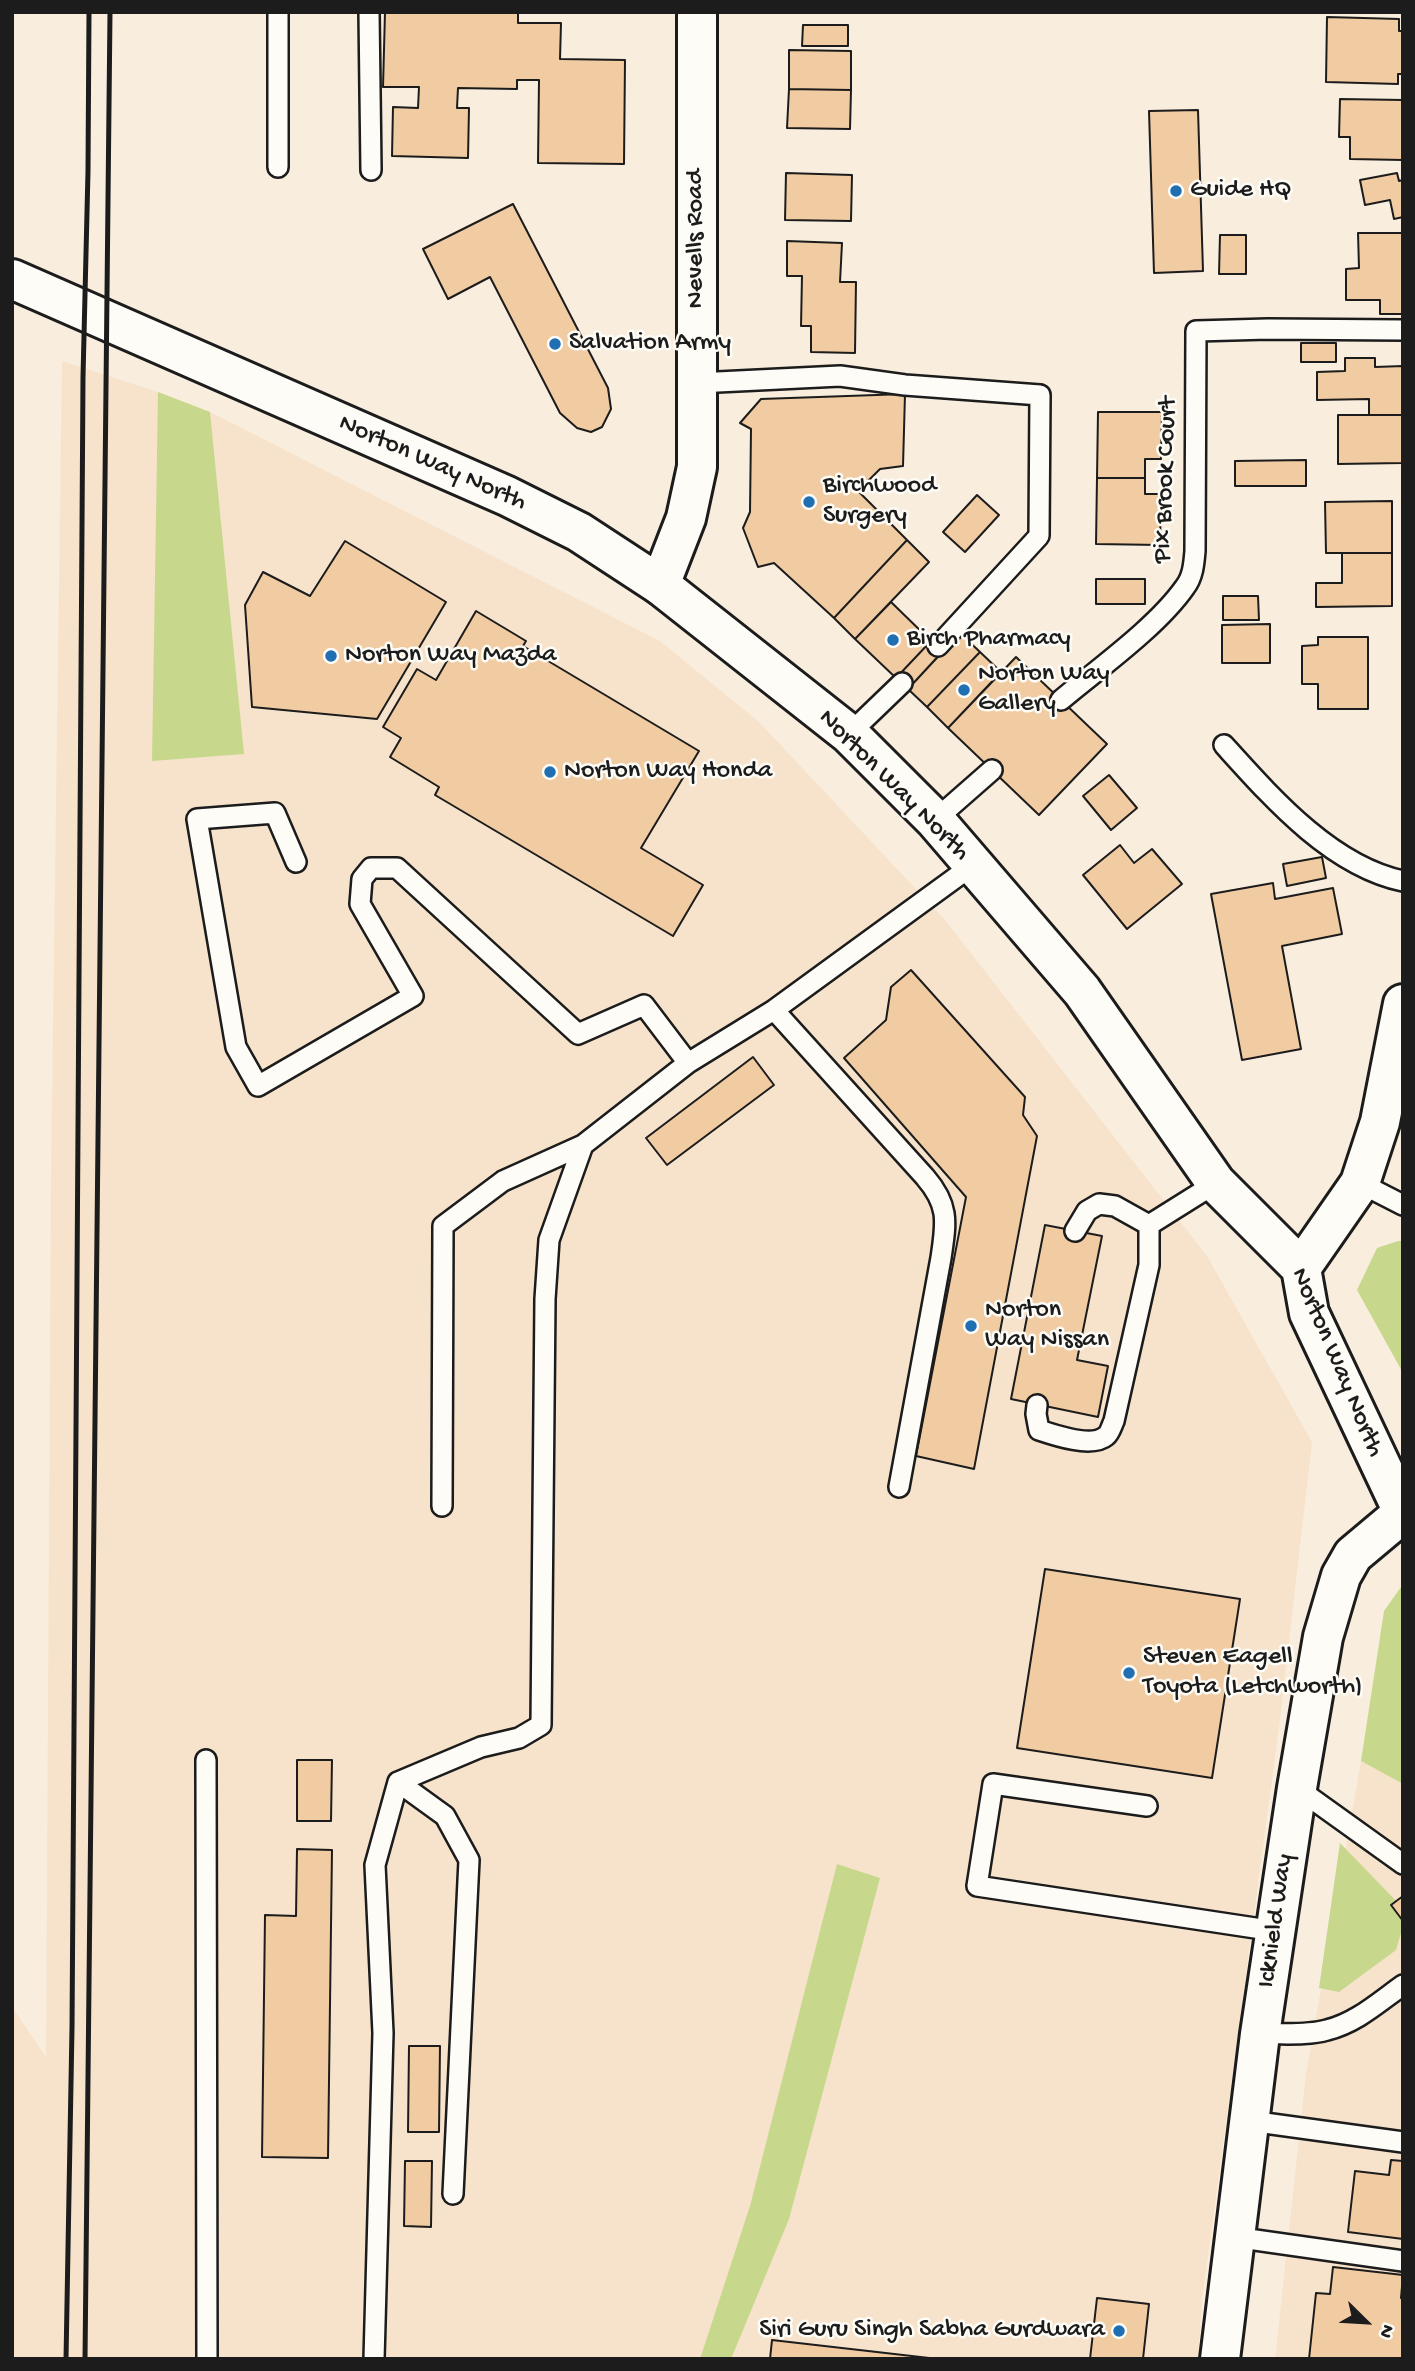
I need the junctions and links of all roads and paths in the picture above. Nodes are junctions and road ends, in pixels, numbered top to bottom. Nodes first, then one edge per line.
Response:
1 (278, 12) edge
2 (369, 12) edge
3 (697, 12) edge
4 (278, 167) dead end
5 (371, 170) dead end
6 (12, 279) edge
7 (1403, 330) edge
8 (697, 383) junction
9 (660, 585) junction
10 (937, 646) dead end
11 (902, 684) dead end
12 (1061, 699) dead end
13 (849, 734) junction
14 (1224, 745) dead end
15 (992, 770) dead end
16 (935, 820) junction
17 (296, 862) dead end
18 (973, 865) junction
19 (1403, 881) edge
20 (1403, 1004) edge
21 (774, 1010) junction
22 (688, 1063) junction
23 (583, 1145) junction
24 (1216, 1183) junction
25 (1360, 1183) junction
26 (1403, 1205) edge
27 (1149, 1226) junction
28 (1075, 1231) dead end
29 (1301, 1268) junction
30 (1037, 1405) dead end
31 (899, 1487) dead end
32 (442, 1506) dead end
33 (1403, 1513) edge
34 (206, 1760) dead end
35 (398, 1782) junction
36 (1297, 1788) junction
37 (1147, 1806) dead end
38 (1403, 1864) edge
39 (1275, 1931) junction
40 (1403, 1985) edge
41 (1260, 2034) junction
42 (1250, 2121) junction
43 (1403, 2142) edge
44 (453, 2194) dead end
45 (1234, 2236) junction
46 (1403, 2261) edge
47 (207, 2359) edge
48 (374, 2359) edge
49 (1220, 2359) edge

1 - 4 lane
2 - 5 lane
3 - 8 street, Nevells Road
6 - 9 street, Norton Way North
7 - 12 lane, Pix Brook Court
8 - 9 street, Nevells Road
8 - 10 lane
9 - 13 street, Norton Way North
11 - 13 lane
13 - 16 street, Norton Way North
14 - 19 lane
15 - 16 lane
16 - 18 street, Norton Way North
17 - 22 lane
18 - 21 lane
18 - 24 street, Norton Way North
20 - 25 street
21 - 22 lane
21 - 31 lane
22 - 23 lane
23 - 32 lane
23 - 35 lane
24 - 27 lane
24 - 29 street, Norton Way North
25 - 26 lane
25 - 29 street
27 - 28 lane
27 - 30 lane
29 - 33 street, Norton Way North
33 - 36 street, Icknield Way
34 - 47 lane
35 - 44 lane
35 - 48 lane
36 - 38 lane
36 - 39 street, Icknield Way
37 - 39 lane
39 - 41 street, Icknield Way
40 - 41 lane
41 - 42 street, Icknield Way
42 - 43 lane
42 - 45 street, Icknield Way
45 - 46 lane
45 - 49 street, Icknield Way

